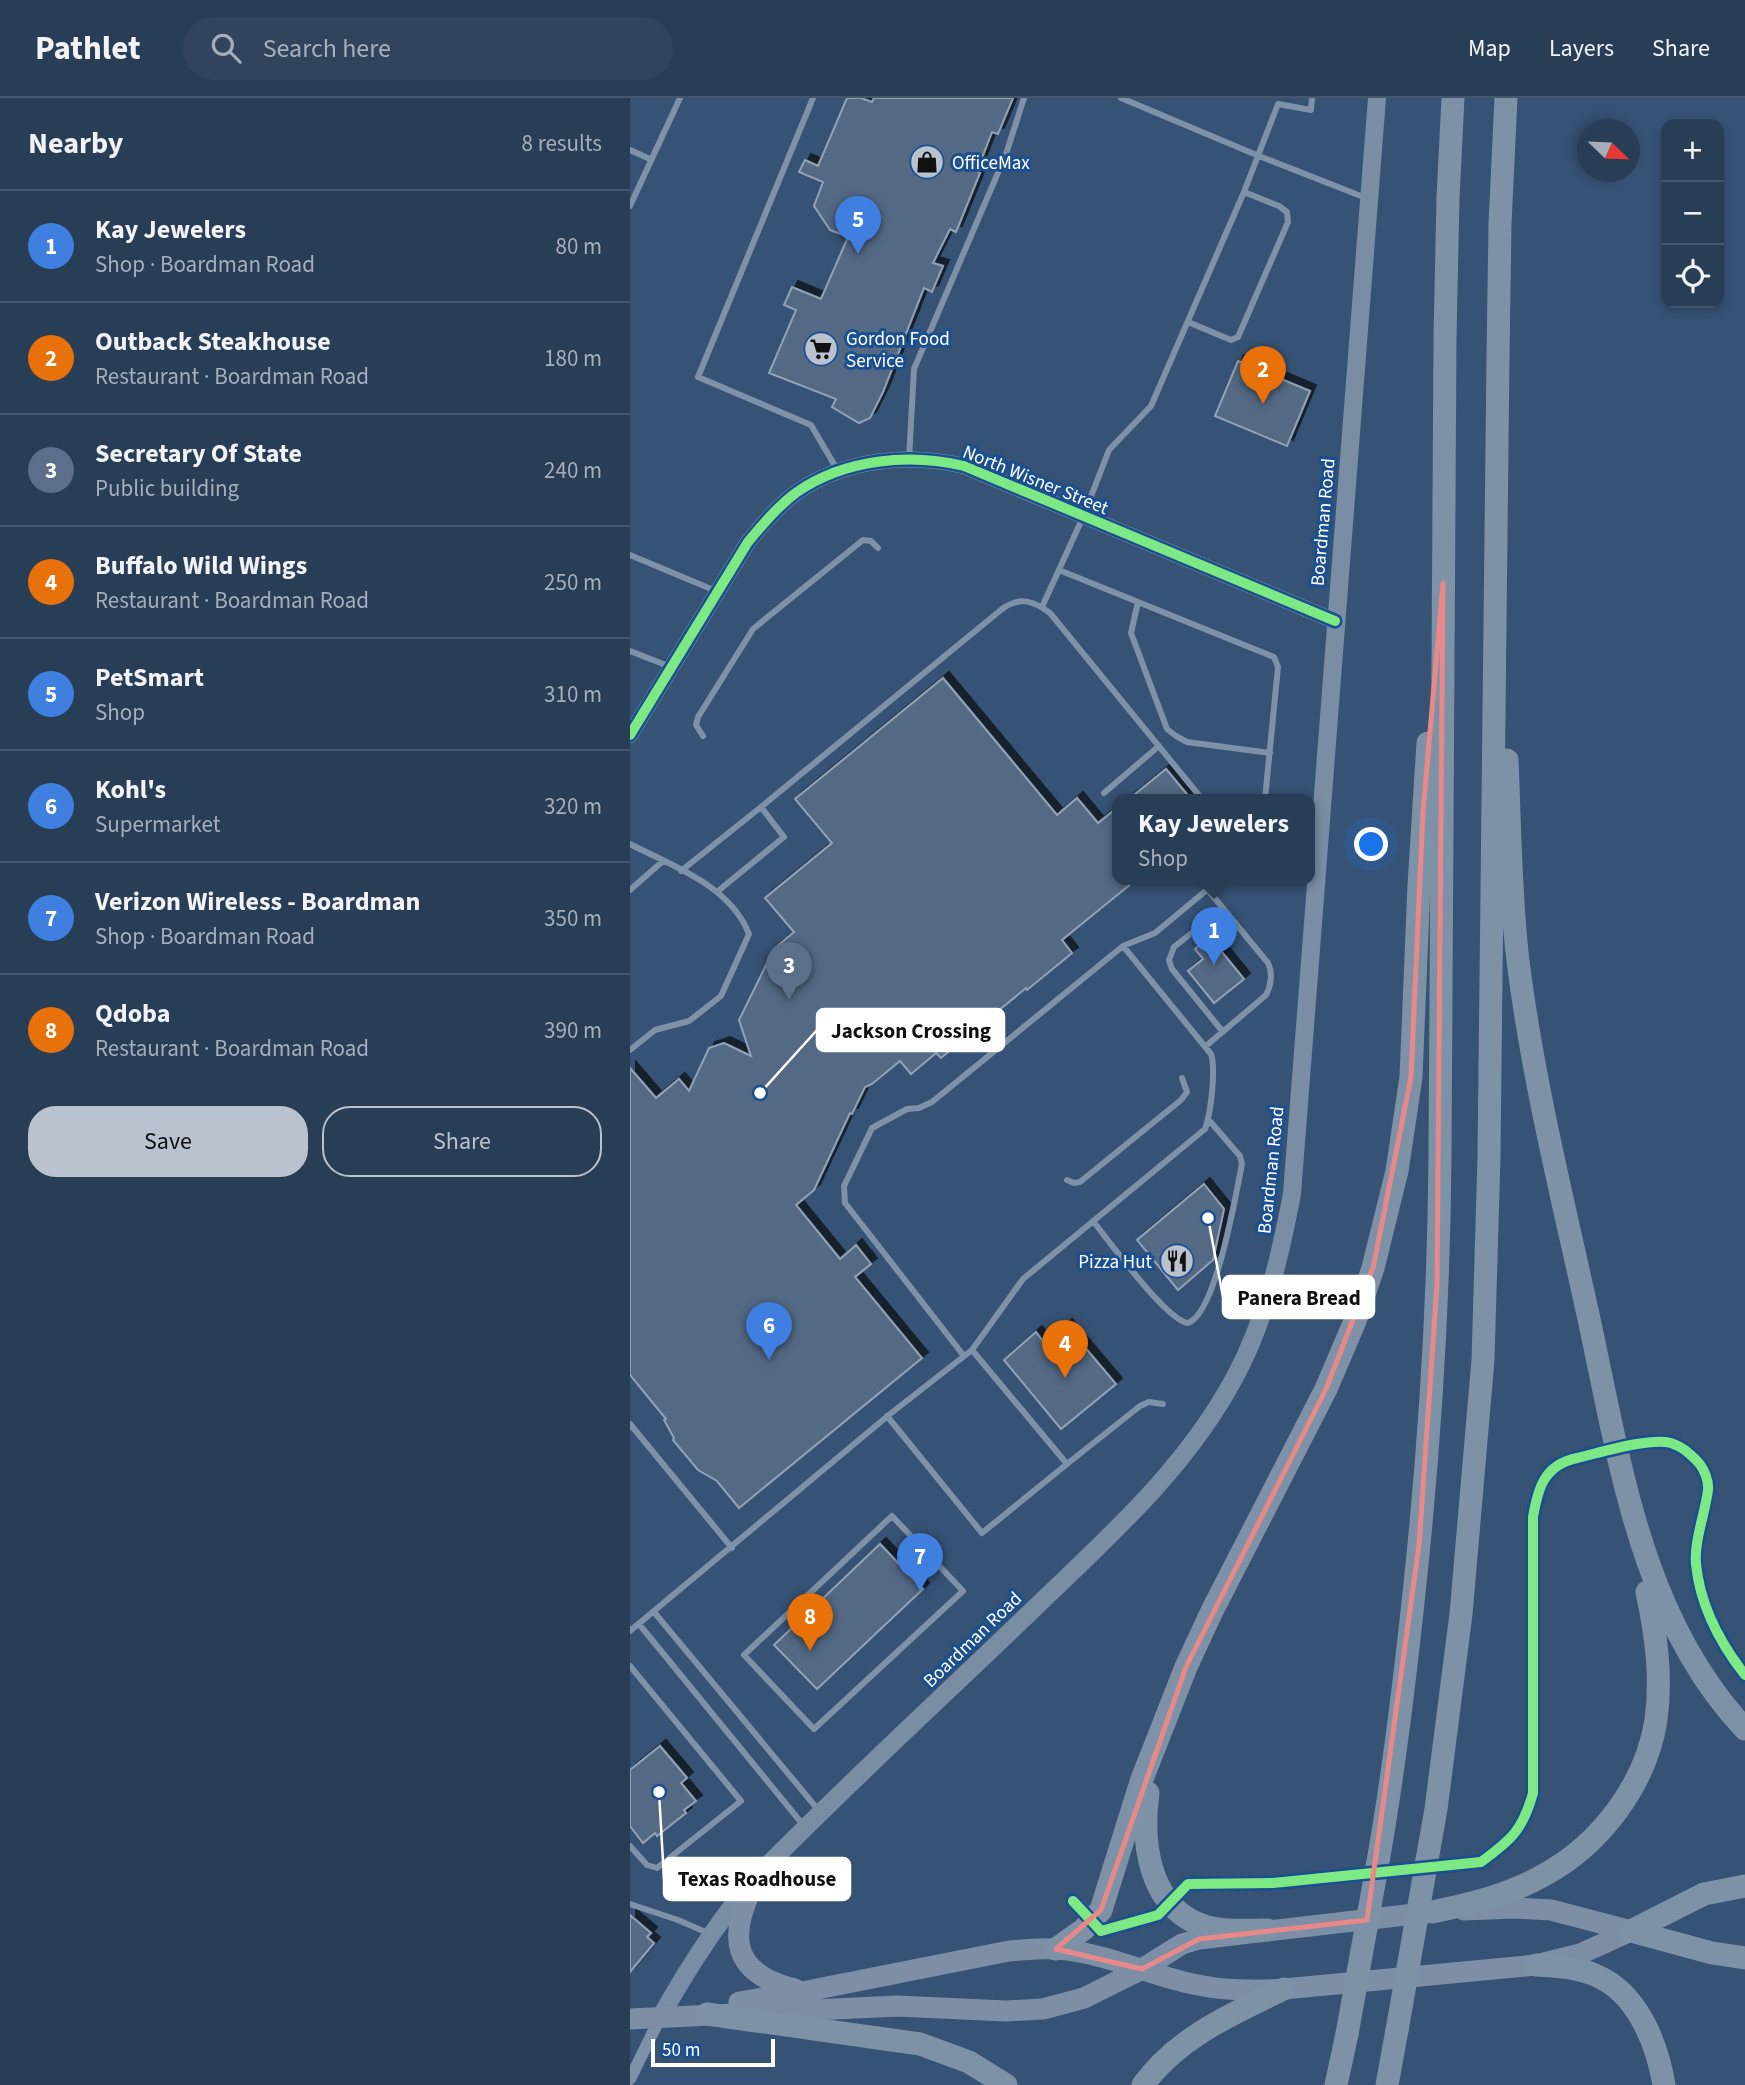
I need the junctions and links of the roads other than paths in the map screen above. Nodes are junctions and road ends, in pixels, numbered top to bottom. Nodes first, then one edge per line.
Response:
1 (680, 98) edge
2 (813, 98) edge
3 (1024, 98) edge
4 (1121, 98) edge
5 (1312, 98) edge
6 (1377, 98) edge
7 (1453, 98) edge
8 (1506, 98) edge
9 (630, 150) edge
10 (1259, 156) junction
11 (650, 159) junction
12 (1244, 192) junction
13 (1369, 199) junction
14 (630, 206) edge
15 (1188, 322) junction
16 (909, 460) junction
17 (838, 472) junction
18 (1496, 500) junction
19 (1083, 517) junction
20 (878, 548) dead end
21 (630, 555) edge
22 (1059, 570) junction
23 (1443, 583) junction
24 (717, 592) junction
25 (1138, 602) junction
26 (1042, 607) junction
27 (1335, 621) junction
28 (630, 651) edge
29 (671, 667) junction
30 (635, 716) edge
31 (630, 735) edge
32 (703, 736) dead end
33 (1159, 746) junction
34 (1270, 753) junction
35 (1104, 793) dead end
36 (1198, 794) edge
37 (1266, 794) edge
38 (761, 807) junction
39 (630, 844) edge
40 (663, 862) junction
41 (681, 871) junction
42 (1213, 885) edge
43 (630, 890) edge
44 (1208, 890) junction
45 (718, 891) junction
46 (1223, 908) junction
47 (1123, 946) junction
48 (1223, 1032) junction
49 (1206, 1046) junction
50 (630, 1049) edge
51 (1182, 1078) dead end
52 (1208, 1119) junction
53 (1067, 1180) dead end
54 (1093, 1221) junction
55 (972, 1350) junction
56 (964, 1356) junction
57 (1163, 1404) dead end
58 (887, 1416) junction
59 (630, 1424) edge
60 (1067, 1464) junction
61 (1627, 1492) junction
62 (732, 1548) junction
63 (963, 1591) joint
64 (654, 1612) junction
65 (639, 1624) junction
66 (630, 1631) edge
67 (630, 1666) edge
68 (1180, 1682) junction
69 (1745, 1729) edge
70 (821, 1813) junction
71 (806, 1828) junction
72 (630, 1846) edge
73 (759, 1874) junction
74 (1745, 1886) edge
75 (630, 1905) edge
76 (1432, 1912) junction
77 (1267, 1930) junction
78 (1630, 1931) junction
79 (711, 1935) junction
80 (1056, 1949) junction
81 (1745, 1958) edge
82 (1536, 1965) junction
83 (1142, 1969) junction
84 (1284, 1989) junction
85 (807, 1991) junction
86 (707, 2014) junction
87 (661, 2016) junction
88 (630, 2019) edge
89 (630, 2079) edge
90 (1006, 2085) edge
91 (1143, 2085) edge
92 (1336, 2085) edge
93 (1387, 2085) edge
94 (1664, 2085) edge

1 - 11 lane
2 - 17 lane
3 - 16 lane
4 - 10 lane
5 - 10 lane
6 - 13 main road, Boardman Road
7 - 23 highway
8 - 18 highway
9 - 11 lane
10 - 12 lane
10 - 13 lane
11 - 14 lane
12 - 15 lane
12 - 15 lane
13 - 27 main road, Boardman Road
15 - 19 lane
16 - 17 street, North Wisner Street
16 - 19 street, North Wisner Street
17 - 24 street, North Wisner Street
18 - 61 highway
18 - 93 highway, bridge
19 - 22 lane
19 - 27 street, North Wisner Street
20 - 32 lane
21 - 24 lane
22 - 25 lane
22 - 26 lane
23 - 68 highway
23 - 92 highway, bridge
24 - 29 street, North Wisner Street
25 - 34 lane
25 - 34 lane
26 - 33 lane
26 - 38 lane
27 - 70 main road, Boardman Road
28 - 29 lane
29 - 30 street, North Wisner Street
30 - 31 street, North Wisner Street
33 - 35 lane
33 - 36 lane
34 - 37 lane
38 - 41 lane
38 - 45 lane
39 - 40 lane
40 - 41 lane
40 - 43 lane
41 - 45 lane
42 - 44 lane
44 - 46 lane
44 - 47 lane
45 - 50 lane
46 - 48 lane
46 - 48 lane
47 - 49 lane
47 - 56 lane
48 - 49 lane
49 - 52 lane
51 - 53 lane
52 - 54 lane
52 - 54 lane
54 - 55 lane
55 - 56 lane
55 - 60 lane
56 - 58 lane
57 - 60 lane
58 - 60 lane
58 - 62 lane
59 - 62 lane
61 - 69 highway
61 - 76 highway
62 - 64 lane
63 - 63 lane
64 - 65 lane
64 - 70 lane
65 - 66 lane
65 - 71 lane
67 - 72 lane
68 - 77 highway
68 - 80 highway
70 - 71 main road, Boardman Road
71 - 73 main road, Boardman Road
73 - 79 main road, Boardman Road
73 - 85 main road
74 - 78 highway
75 - 79 lane
76 - 77 main road
76 - 78 main road
77 - 83 main road
78 - 81 highway
78 - 82 main road
79 - 87 main road, Boardman Road
80 - 83 main road
80 - 85 main road
82 - 84 main road
82 - 94 highway
83 - 84 main road
83 - 86 main road
84 - 91 highway
85 - 87 main road
86 - 87 main road
86 - 90 highway
87 - 88 main road
87 - 89 street

